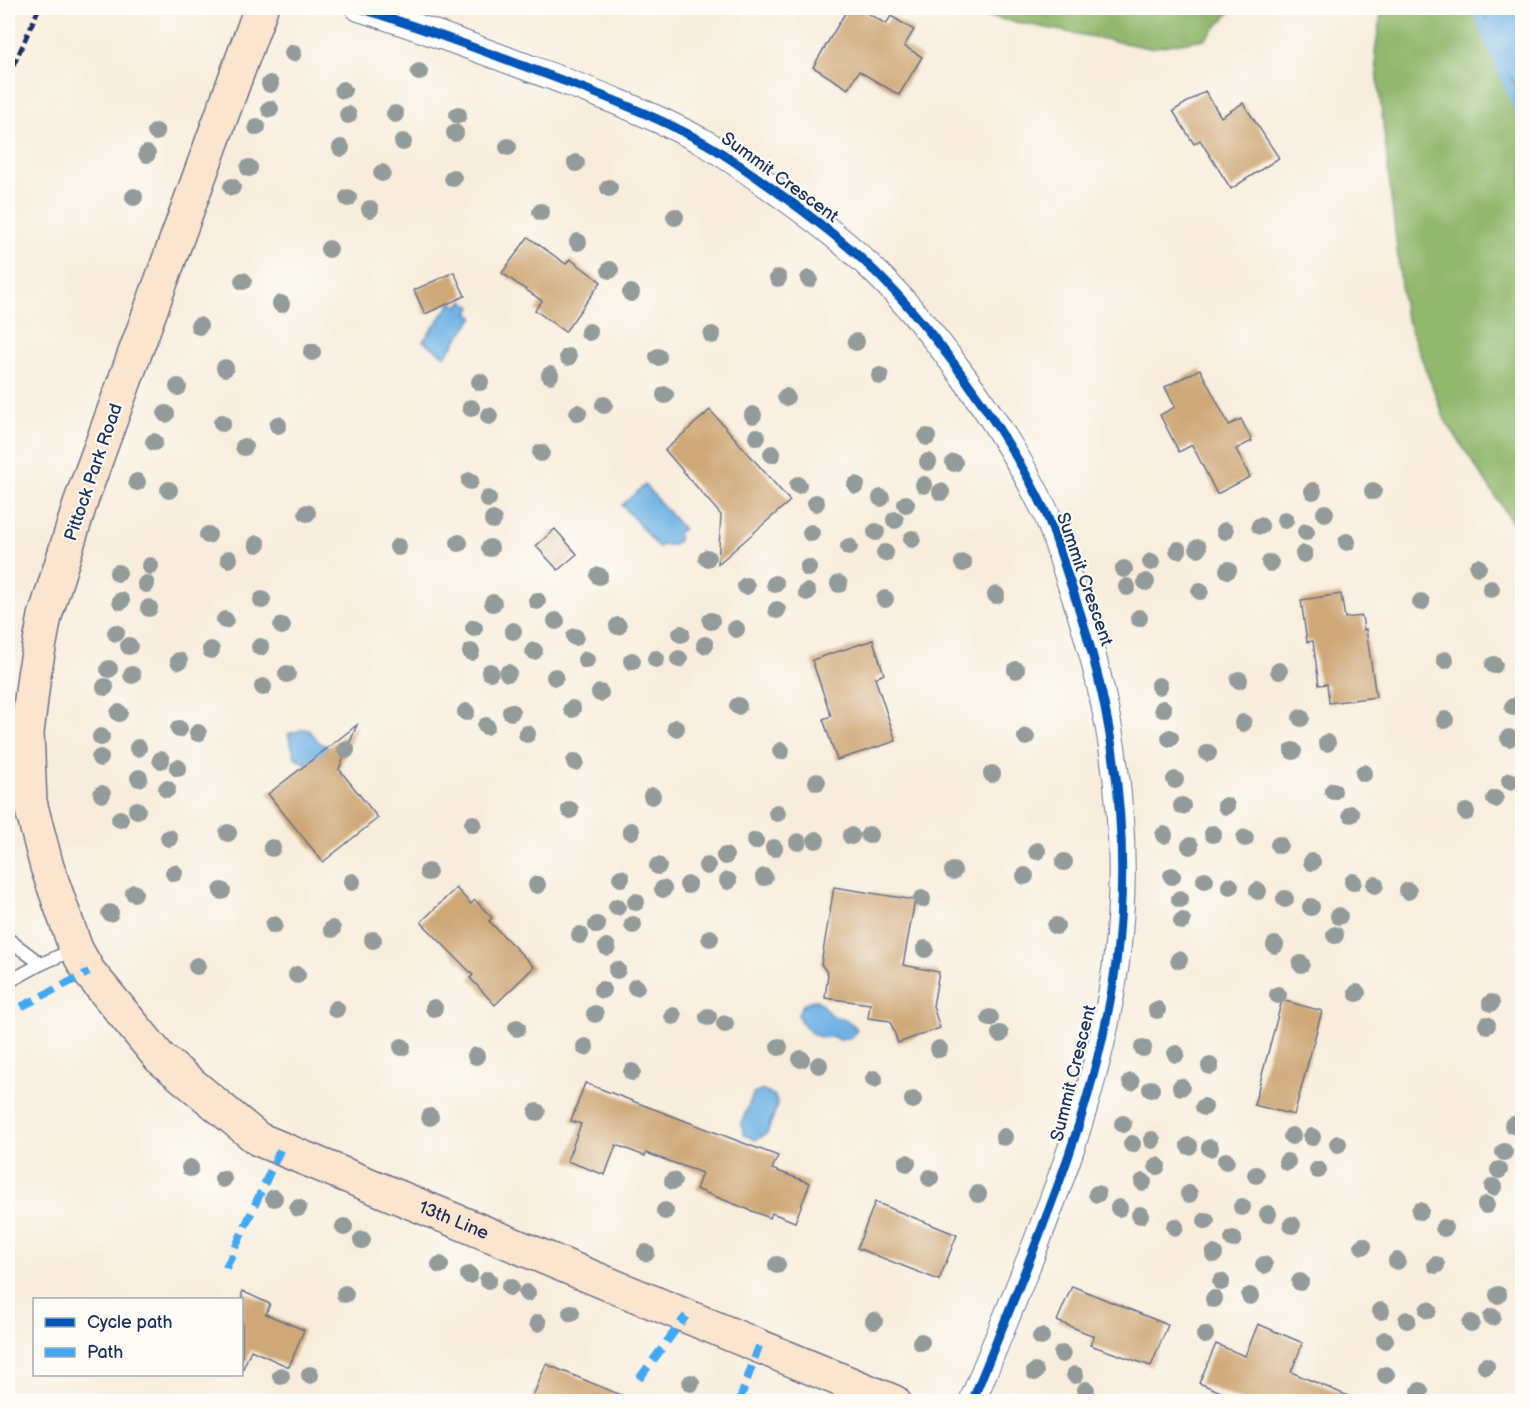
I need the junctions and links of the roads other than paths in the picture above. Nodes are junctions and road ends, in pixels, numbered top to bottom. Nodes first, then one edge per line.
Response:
1 (261, 8) edge
2 (359, 8) edge
3 (8, 939) edge
4 (76, 949) junction
5 (22, 950) junction
6 (8, 951) edge
7 (41, 964) junction
8 (8, 982) edge
9 (894, 1401) edge
10 (972, 1401) edge

1 - 4 main road, Pittock Park Road
2 - 10 street, Summit Crescent
3 - 5 lane
4 - 7 lane
4 - 9 main road, 13th Line
5 - 6 lane
5 - 7 lane
7 - 8 lane

